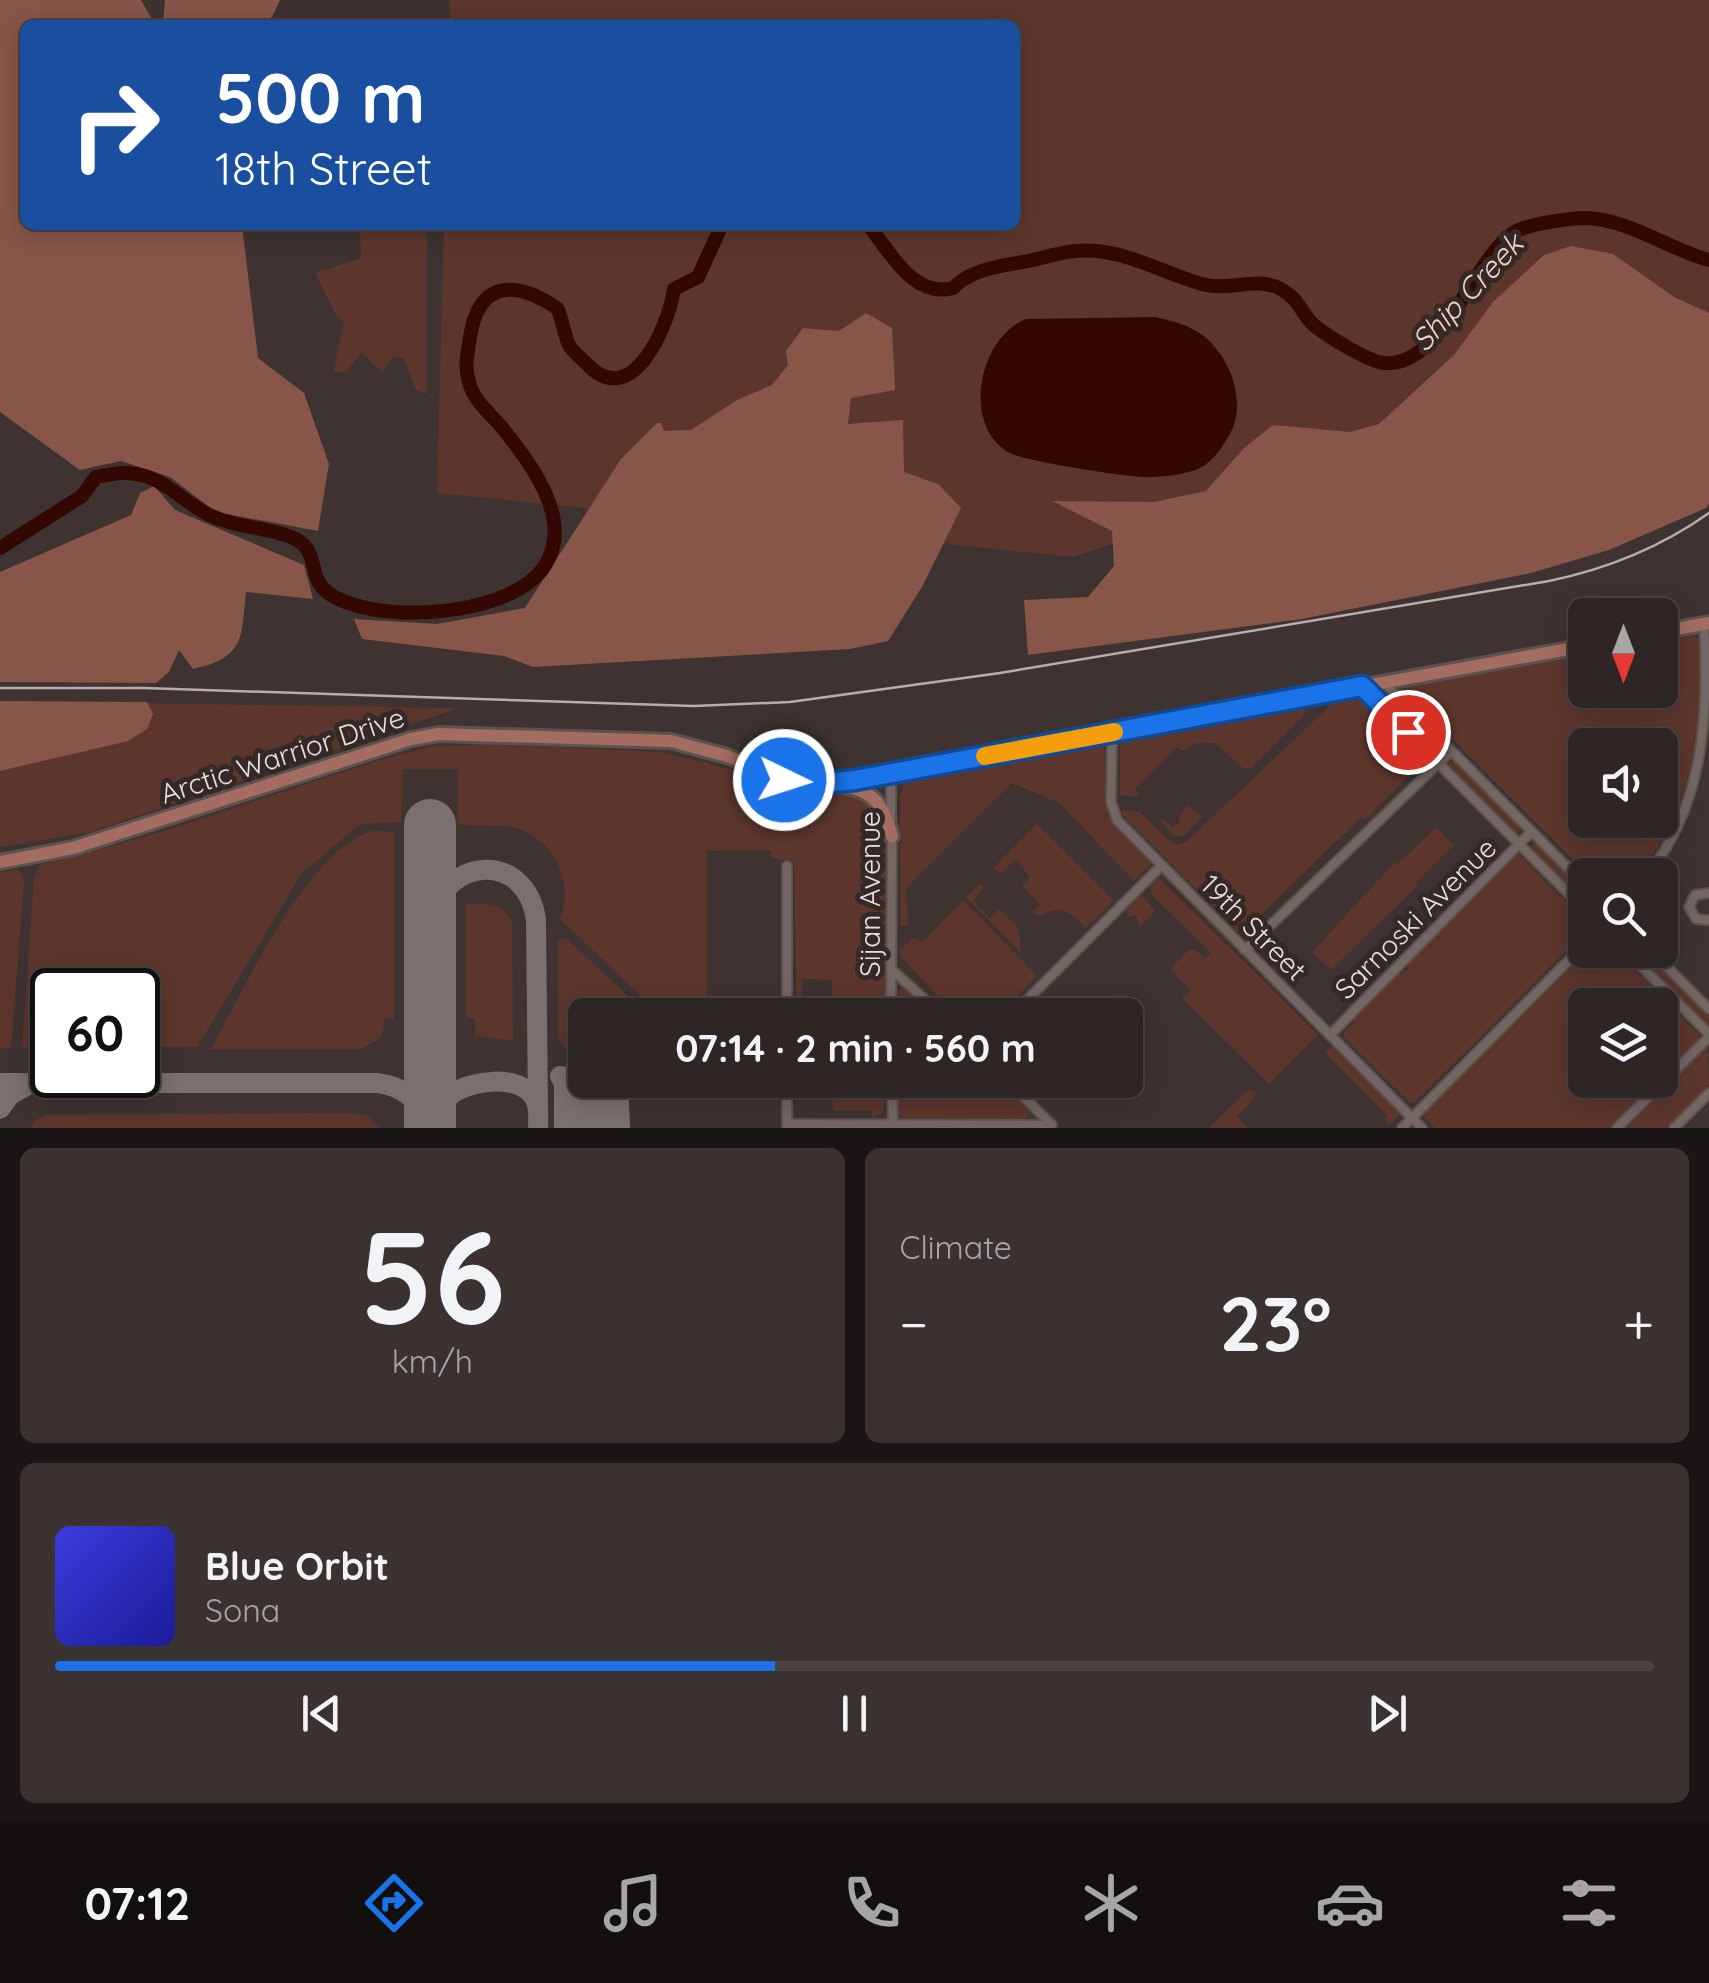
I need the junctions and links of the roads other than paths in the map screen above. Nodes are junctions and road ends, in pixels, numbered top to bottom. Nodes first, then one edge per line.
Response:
1 (1706, 623) edge
2 (1678, 628) edge
3 (1568, 649) edge
4 (1384, 683) junction
5 (1362, 686) junction
6 (1112, 733) junction
7 (1451, 750) junction
8 (1439, 763) junction
9 (891, 774) junction
10 (1696, 782) junction
11 (828, 784) junction
12 (1709, 786) edge
13 (1531, 832) junction
14 (892, 836) junction
15 (1519, 844) junction
16 (1657, 858) edge
17 (0, 862) edge
18 (787, 866) dead end
19 (1161, 866) junction
20 (1568, 869) edge
21 (1568, 893) edge
22 (1709, 894) edge
23 (1709, 920) edge
24 (1245, 950) junction
25 (1568, 961) edge
26 (1643, 968) edge
27 (1668, 968) edge
28 (891, 969) junction
29 (787, 998) edge
30 (892, 998) edge
31 (923, 998) edge
32 (1029, 998) edge
33 (1709, 1009) edge
34 (1330, 1035) junction
35 (1709, 1036) edge
36 (1709, 1093) edge
37 (787, 1098) edge
38 (892, 1098) edge
39 (1025, 1098) edge
40 (1412, 1118) junction
41 (787, 1126) edge
42 (892, 1126) edge
43 (1053, 1126) edge
44 (1402, 1128) edge
45 (1422, 1128) edge
46 (1617, 1128) edge
47 (1674, 1128) edge

1 - 2 main road
1 - 10 street
3 - 4 main road, Arctic Warrior Drive
4 - 5 main road, Arctic Warrior Drive
4 - 7 street
5 - 6 main road, Arctic Warrior Drive
5 - 8 street
6 - 9 main road, Arctic Warrior Drive
6 - 19 street, 19th Street
7 - 8 street
7 - 13 street
8 - 15 street
8 - 24 street
9 - 11 main road, Arctic Warrior Drive
9 - 14 street, Sijan Avenue
10 - 12 street
10 - 16 street
11 - 14 main road
11 - 17 main road, Arctic Warrior Drive
13 - 15 street, Sarnoski Avenue
13 - 20 street
14 - 28 street, Sijan Avenue
15 - 21 street
15 - 34 street, Sarnoski Avenue
18 - 29 street
19 - 24 street, 19th Street
19 - 32 street
22 - 23 street
24 - 34 street, 19th Street
25 - 40 street
26 - 35 street
27 - 33 street
28 - 30 street, Sijan Avenue
28 - 31 street
34 - 40 street, 19th Street
35 - 46 street
36 - 47 street
37 - 41 street
38 - 42 street
39 - 43 street
40 - 44 street
40 - 45 street, 19th Street
41 - 42 street
42 - 43 street

